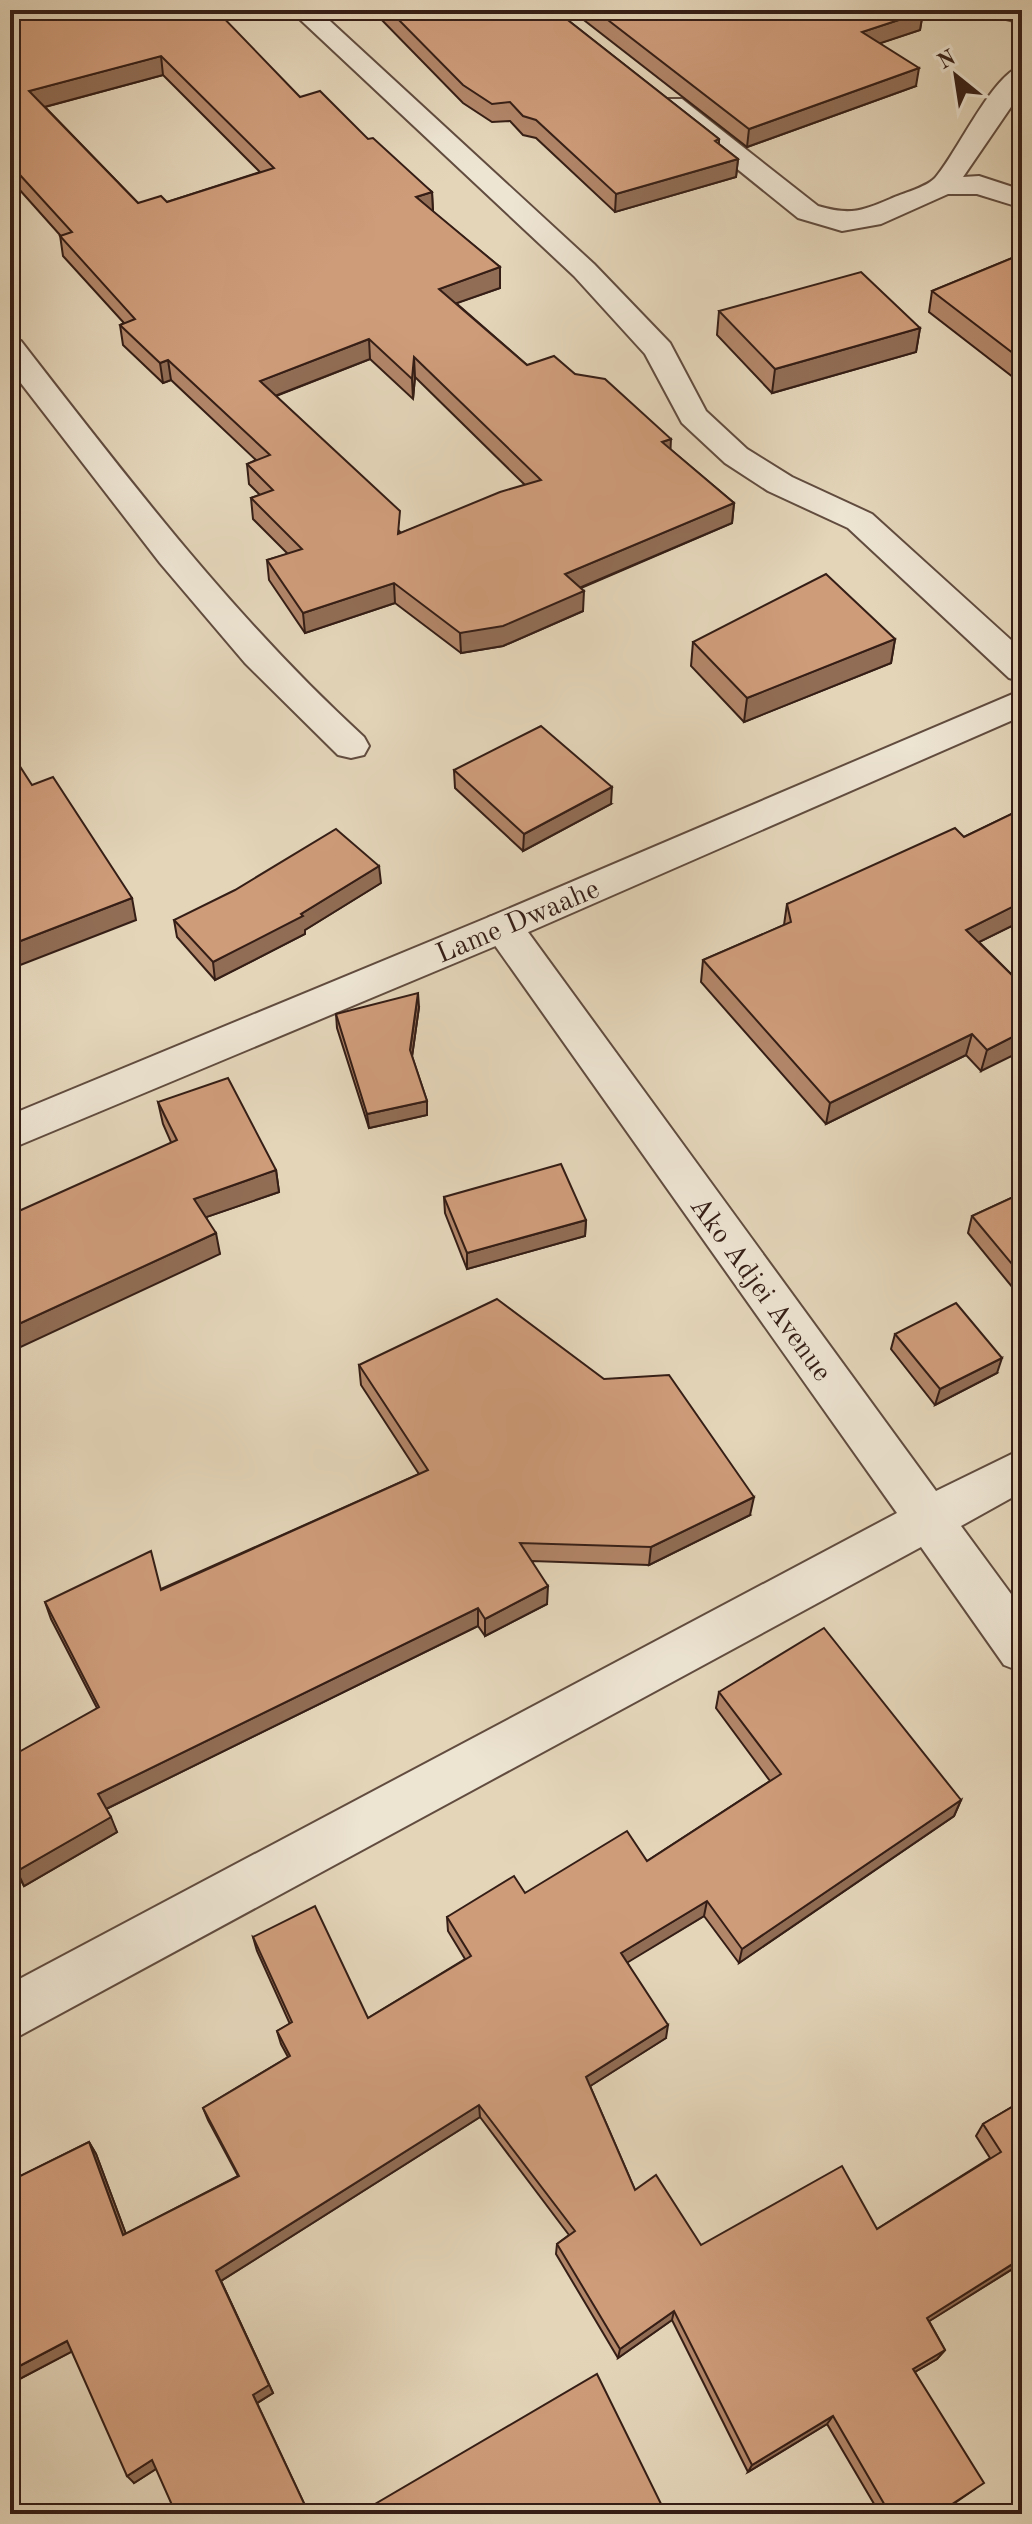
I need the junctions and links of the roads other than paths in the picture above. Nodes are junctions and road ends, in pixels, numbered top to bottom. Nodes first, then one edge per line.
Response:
1 (303, 10) edge
2 (999, 10) edge
3 (1022, 15) edge
4 (1022, 74) edge
5 (656, 94) edge
6 (943, 186) junction
7 (1022, 199) edge
8 (10, 348) edge
9 (1022, 670) edge
10 (1022, 702) edge
11 (351, 746) dead end
12 (503, 927) junction
13 (10, 1133) edge
14 (1022, 1469) edge
15 (927, 1518) junction
16 (1022, 1649) edge
17 (10, 2014) edge

1 - 9 street
2 - 3 street
4 - 6 street
5 - 6 street
6 - 7 street
8 - 11 street
10 - 12 street, Lame Dwaahe
12 - 13 street, Lame Dwaahe
12 - 15 street, Ako Adjei Avenue
14 - 15 street
15 - 16 street, Ako Adjei Avenue
15 - 17 street

